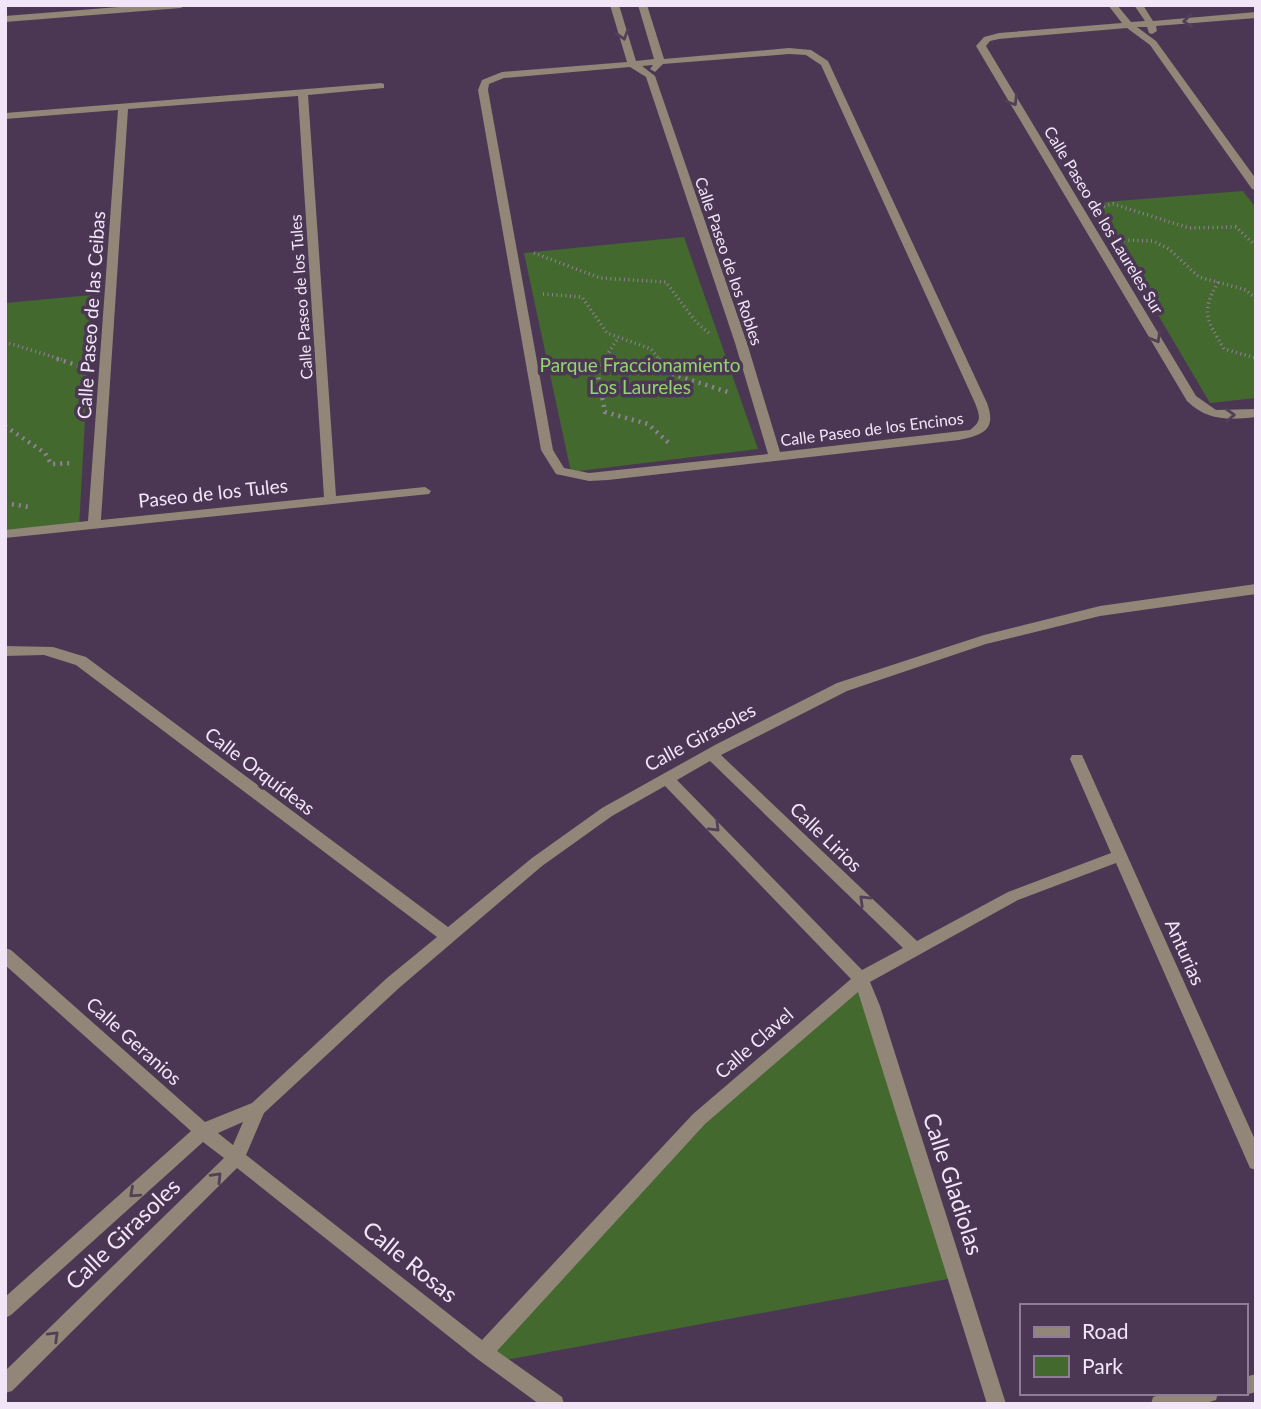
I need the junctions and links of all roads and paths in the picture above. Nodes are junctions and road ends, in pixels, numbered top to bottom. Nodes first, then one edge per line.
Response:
1 (181, 5) edge
2 (614, 5) edge
3 (642, 5) edge
4 (1112, 5) edge
5 (1138, 5) edge
6 (171, 6) edge
7 (127, 7) edge
8 (1256, 15) edge
9 (5, 19) edge
10 (1151, 23) junction
11 (1128, 25) junction
12 (1153, 43) junction
13 (660, 62) junction
14 (632, 64) junction
15 (650, 76) junction
16 (381, 86) dead end
17 (303, 93) junction
18 (123, 107) junction
19 (5, 116) edge
20 (1256, 187) edge
21 (1080, 209) junction
22 (1098, 238) junction
23 (1256, 246) edge
24 (512, 251) junction
25 (1218, 282) junction
26 (521, 294) junction
27 (1256, 299) edge
28 (618, 338) junction
29 (5, 342) edge
30 (741, 343) junction
31 (1256, 358) edge
32 (105, 374) junction
33 (757, 403) junction
34 (1256, 413) edge
35 (5, 426) edge
36 (775, 456) junction
37 (99, 460) junction
38 (688, 468) junction
39 (425, 491) dead end
40 (330, 499) junction
41 (94, 526) junction
42 (5, 534) edge
43 (1256, 590) edge
44 (5, 651) edge
45 (711, 754) junction
46 (1077, 759) dead end
47 (667, 779) junction
48 (1119, 856) junction
49 (448, 936) junction
50 (914, 948) junction
51 (5, 955) edge
52 (861, 980) junction
53 (258, 1108) junction
54 (203, 1131) junction
55 (237, 1156) junction
56 (1256, 1161) edge
57 (5, 1308) edge
58 (483, 1352) junction
59 (5, 1384) edge
60 (1200, 1395) edge
61 (555, 1404) edge
62 (997, 1404) edge
63 (1160, 1404) edge

1 - 6 street
2 -> 14 street
3 - 13 street
4 - 11 street
5 - 10 street
6 - 7 street
7 - 9 street
8 -> 10 street
10 - 11 street
10 - 12 street
11 - 12 street
11 -> 21 street, Calle Paseo de los Laureles Sur
12 - 20 street
13 - 14 street, Calle Paseo de los Encinos
13 - 15 street
13 - 36 street, Calle Paseo de los Encinos
14 - 15 street
14 - 24 street, Calle Paseo de los Encinos
15 - 30 street, Calle Paseo de los Robles
16 - 17 street
17 - 18 street
17 - 40 street, Calle Paseo de los Tules
18 - 19 street
18 - 32 street, Calle Paseo de las Ceibas
21 - 22 street, Calle Paseo de los Laureles Sur
21 - 23 path
22 - 25 path
22 -> 34 street, Calle Paseo de los Laureles Sur
24 - 26 street, Calle Paseo de los Encinos
24 - 30 path
25 - 27 path
25 - 31 path
26 - 28 path
26 - 38 street, Calle Paseo de los Encinos
28 - 33 path
28 - 38 path
29 - 32 path
30 - 33 street, Calle Paseo de los Robles
32 - 37 street, Calle Paseo de las Ceibas
33 - 36 street, Calle Paseo de los Robles
35 - 37 path
36 - 38 street, Calle Paseo de los Encinos
37 - 41 street, Calle Paseo de las Ceibas
39 - 40 street, Paseo de los Tules
40 - 41 street, Paseo de los Tules
41 - 42 street, Paseo de los Tules
43 - 45 street, Calle Girasoles
44 - 49 street, Calle Orquídeas
45 - 47 street, Calle Girasoles
50 -> 45 street, Calle Lirios
46 - 48 street, Anturias
47 - 49 street, Calle Girasoles
47 -> 52 street
48 - 50 street, Calle Clavel
48 - 56 street, Anturias
49 - 53 street, Calle Girasoles
50 - 52 street, Calle Clavel
51 - 54 street, Calle Geranios
52 - 58 street, Calle Clavel
52 - 62 street, Calle Gladiolas
53 - 54 street, Calle Girasoles
53 - 55 street, Calle Girasoles
54 - 55 street, Calle Geranios
54 -> 57 street, Calle Girasoles
55 - 58 street, Calle Rosas
59 -> 55 street, Calle Girasoles
58 - 61 street, Calle Rosas
60 - 63 street

